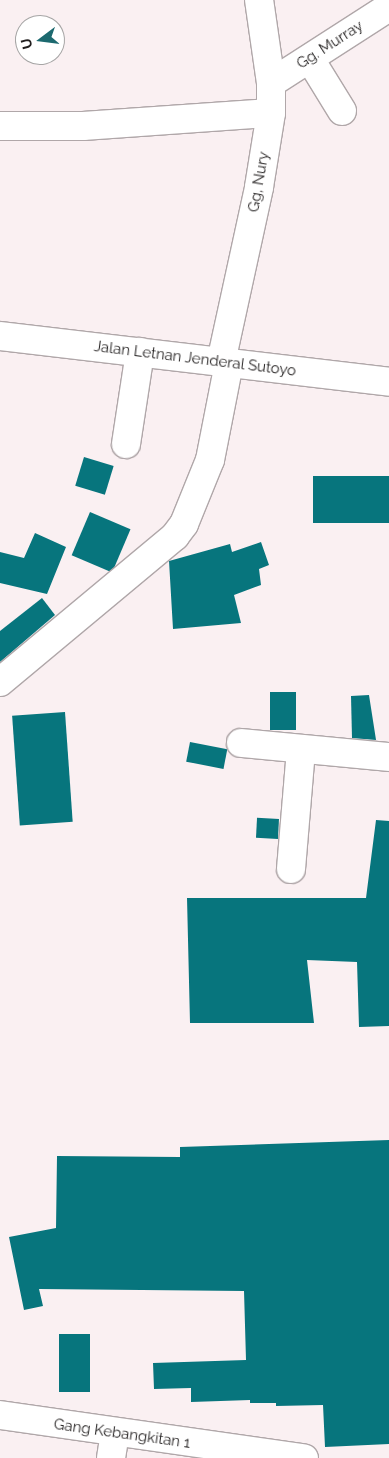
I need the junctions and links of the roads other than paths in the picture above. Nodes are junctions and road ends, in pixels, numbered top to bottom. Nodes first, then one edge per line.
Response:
1 (259, 0) edge
2 (389, 7) edge
3 (310, 59) junction
4 (271, 83) junction
5 (342, 111) dead end
6 (271, 113) junction
7 (0, 126) edge
8 (0, 336) edge
9 (140, 352) junction
10 (225, 363) junction
11 (389, 382) edge
12 (126, 444) dead end
13 (0, 682) edge
14 (241, 743) dead end
15 (301, 749) junction
16 (389, 757) edge
17 (291, 869) dead end
18 (0, 1415) edge
19 (113, 1446) edge
20 (304, 1458) edge

1 - 4 street, Gg, Nury
2 - 3 street, Gg. Murray
3 - 4 street, Gg. Murray
3 - 5 street
4 - 6 street, Gg, Nury
6 - 7 street
6 - 10 street, Gg, Nury
8 - 9 street, Jalan Letnan Jenderal Sutoyo
9 - 10 street, Jalan Letnan Jenderal Sutoyo
9 - 12 street
10 - 11 street, Jalan Letnan Jenderal Sutoyo
10 - 13 street, Gg, Nury
14 - 15 street
15 - 16 street
15 - 17 street
18 - 19 street, Gang Kebangkitan 1
19 - 20 street, Gang Kebangkitan 1

